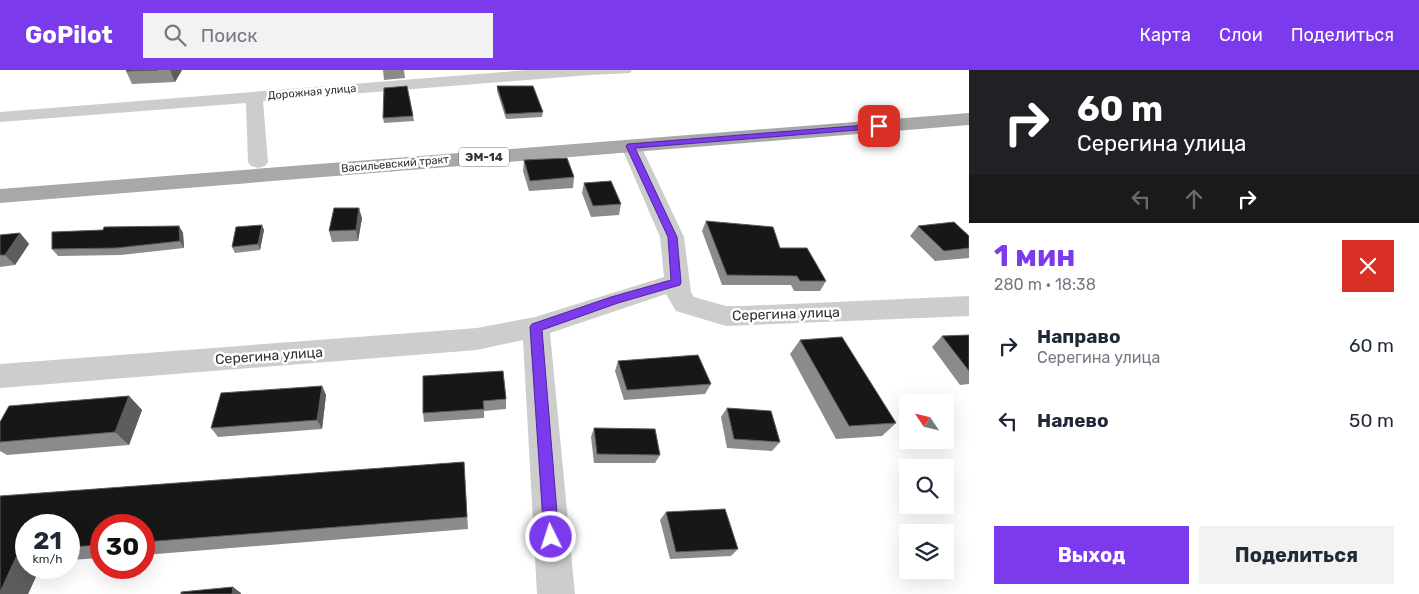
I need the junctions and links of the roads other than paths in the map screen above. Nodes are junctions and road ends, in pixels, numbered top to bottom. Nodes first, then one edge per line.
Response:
1 (624, 70) edge
2 (254, 96) junction
3 (969, 108) edge
4 (0, 117) edge
5 (969, 119) edge
6 (630, 146) junction
7 (258, 162) junction
8 (0, 181) edge
9 (0, 196) edge
10 (676, 282) junction
11 (969, 306) edge
12 (536, 327) junction
13 (0, 376) edge
14 (556, 594) edge

1 - 2 street, Дорожная улица
2 - 4 street, Дорожная улица
2 - 7 street
3 - 7 main road, Васильевский тракт / ЭМ-14
5 - 6 main road, Васильевский тракт / ЭМ-14
6 - 9 main road, Васильевский тракт / ЭМ-14
6 - 10 street
7 - 8 main road, Васильевский тракт / ЭМ-14
10 - 11 street, Серегина улица
10 - 12 street, Серегина улица
12 - 13 street, Серегина улица
12 - 14 street

